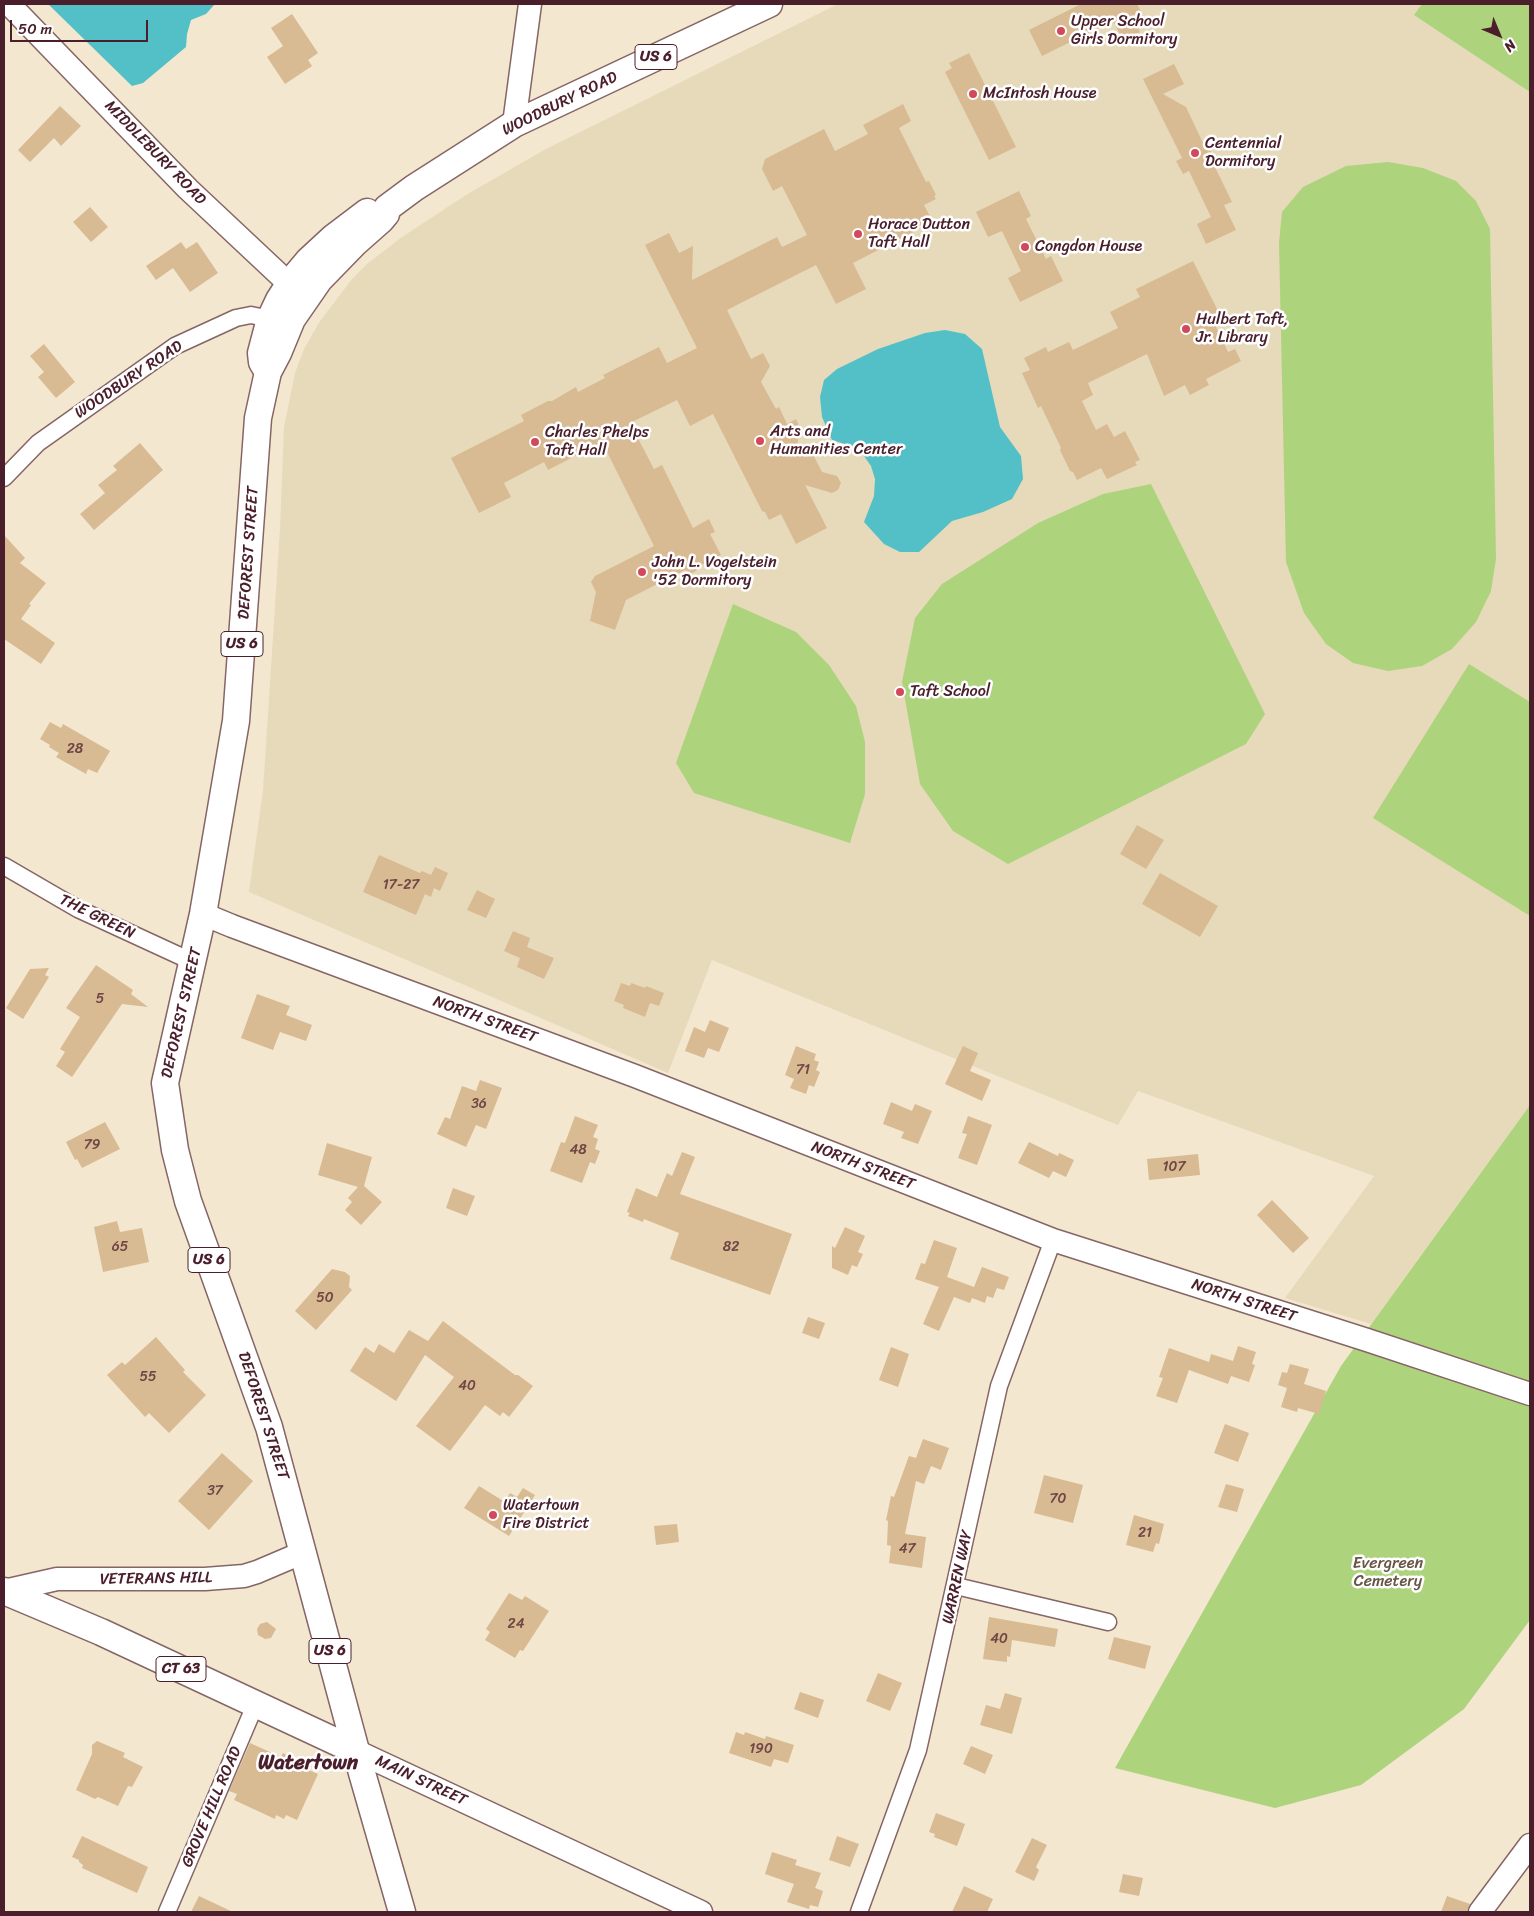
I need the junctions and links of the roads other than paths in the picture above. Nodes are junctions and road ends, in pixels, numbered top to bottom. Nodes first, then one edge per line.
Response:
1 (9, 4) edge
2 (530, 4) edge
3 (769, 4) edge
4 (514, 124) junction
5 (297, 291) junction
6 (270, 319) junction
7 (268, 372) junction
8 (4, 478) edge
9 (4, 866) edge
10 (203, 914) junction
11 (193, 962) junction
12 (1053, 1240) junction
13 (1530, 1394) edge
14 (304, 1552) junction
15 (956, 1586) junction
16 (4, 1591) edge
17 (1108, 1622) dead end
18 (256, 1703) junction
19 (356, 1751) junction
20 (1530, 1845) edge
21 (167, 1912) edge
22 (402, 1912) edge
23 (701, 1912) edge
24 (859, 1912) edge
25 (1480, 1912) edge

1 - 5 street, MIDDLEBURY ROAD
2 - 4 street
3 - 4 main road, WOODBURY ROAD / US 6
4 - 5 main road, WOODBURY ROAD / US 6
5 - 6 main road, WOODBURY ROAD / US 6
5 - 7 main road, WOODBURY ROAD / US 6
6 - 7 main road, WOODBURY ROAD / US 6
6 - 8 street, WOODBURY ROAD
7 - 10 main road, DEFOREST STREET / US 6
9 - 11 street, THE GREEN
10 - 11 main road, DEFOREST STREET / US 6
10 - 12 street, NORTH STREET
11 - 14 main road, DEFOREST STREET / US 6
12 - 13 street, NORTH STREET
12 - 15 street, WARREN WAY
14 - 16 street, VETERANS HILL
14 - 19 main road, DEFOREST STREET / US 6
15 - 17 street
15 - 24 street, WARREN WAY
16 - 18 main road, MAIN STREET / CT 63
18 - 19 main road, MAIN STREET / CT 63
18 - 21 street, GROVE HILL ROAD
19 - 22 main road, US 6
19 - 23 street, MAIN STREET / CT 63
20 - 25 street

